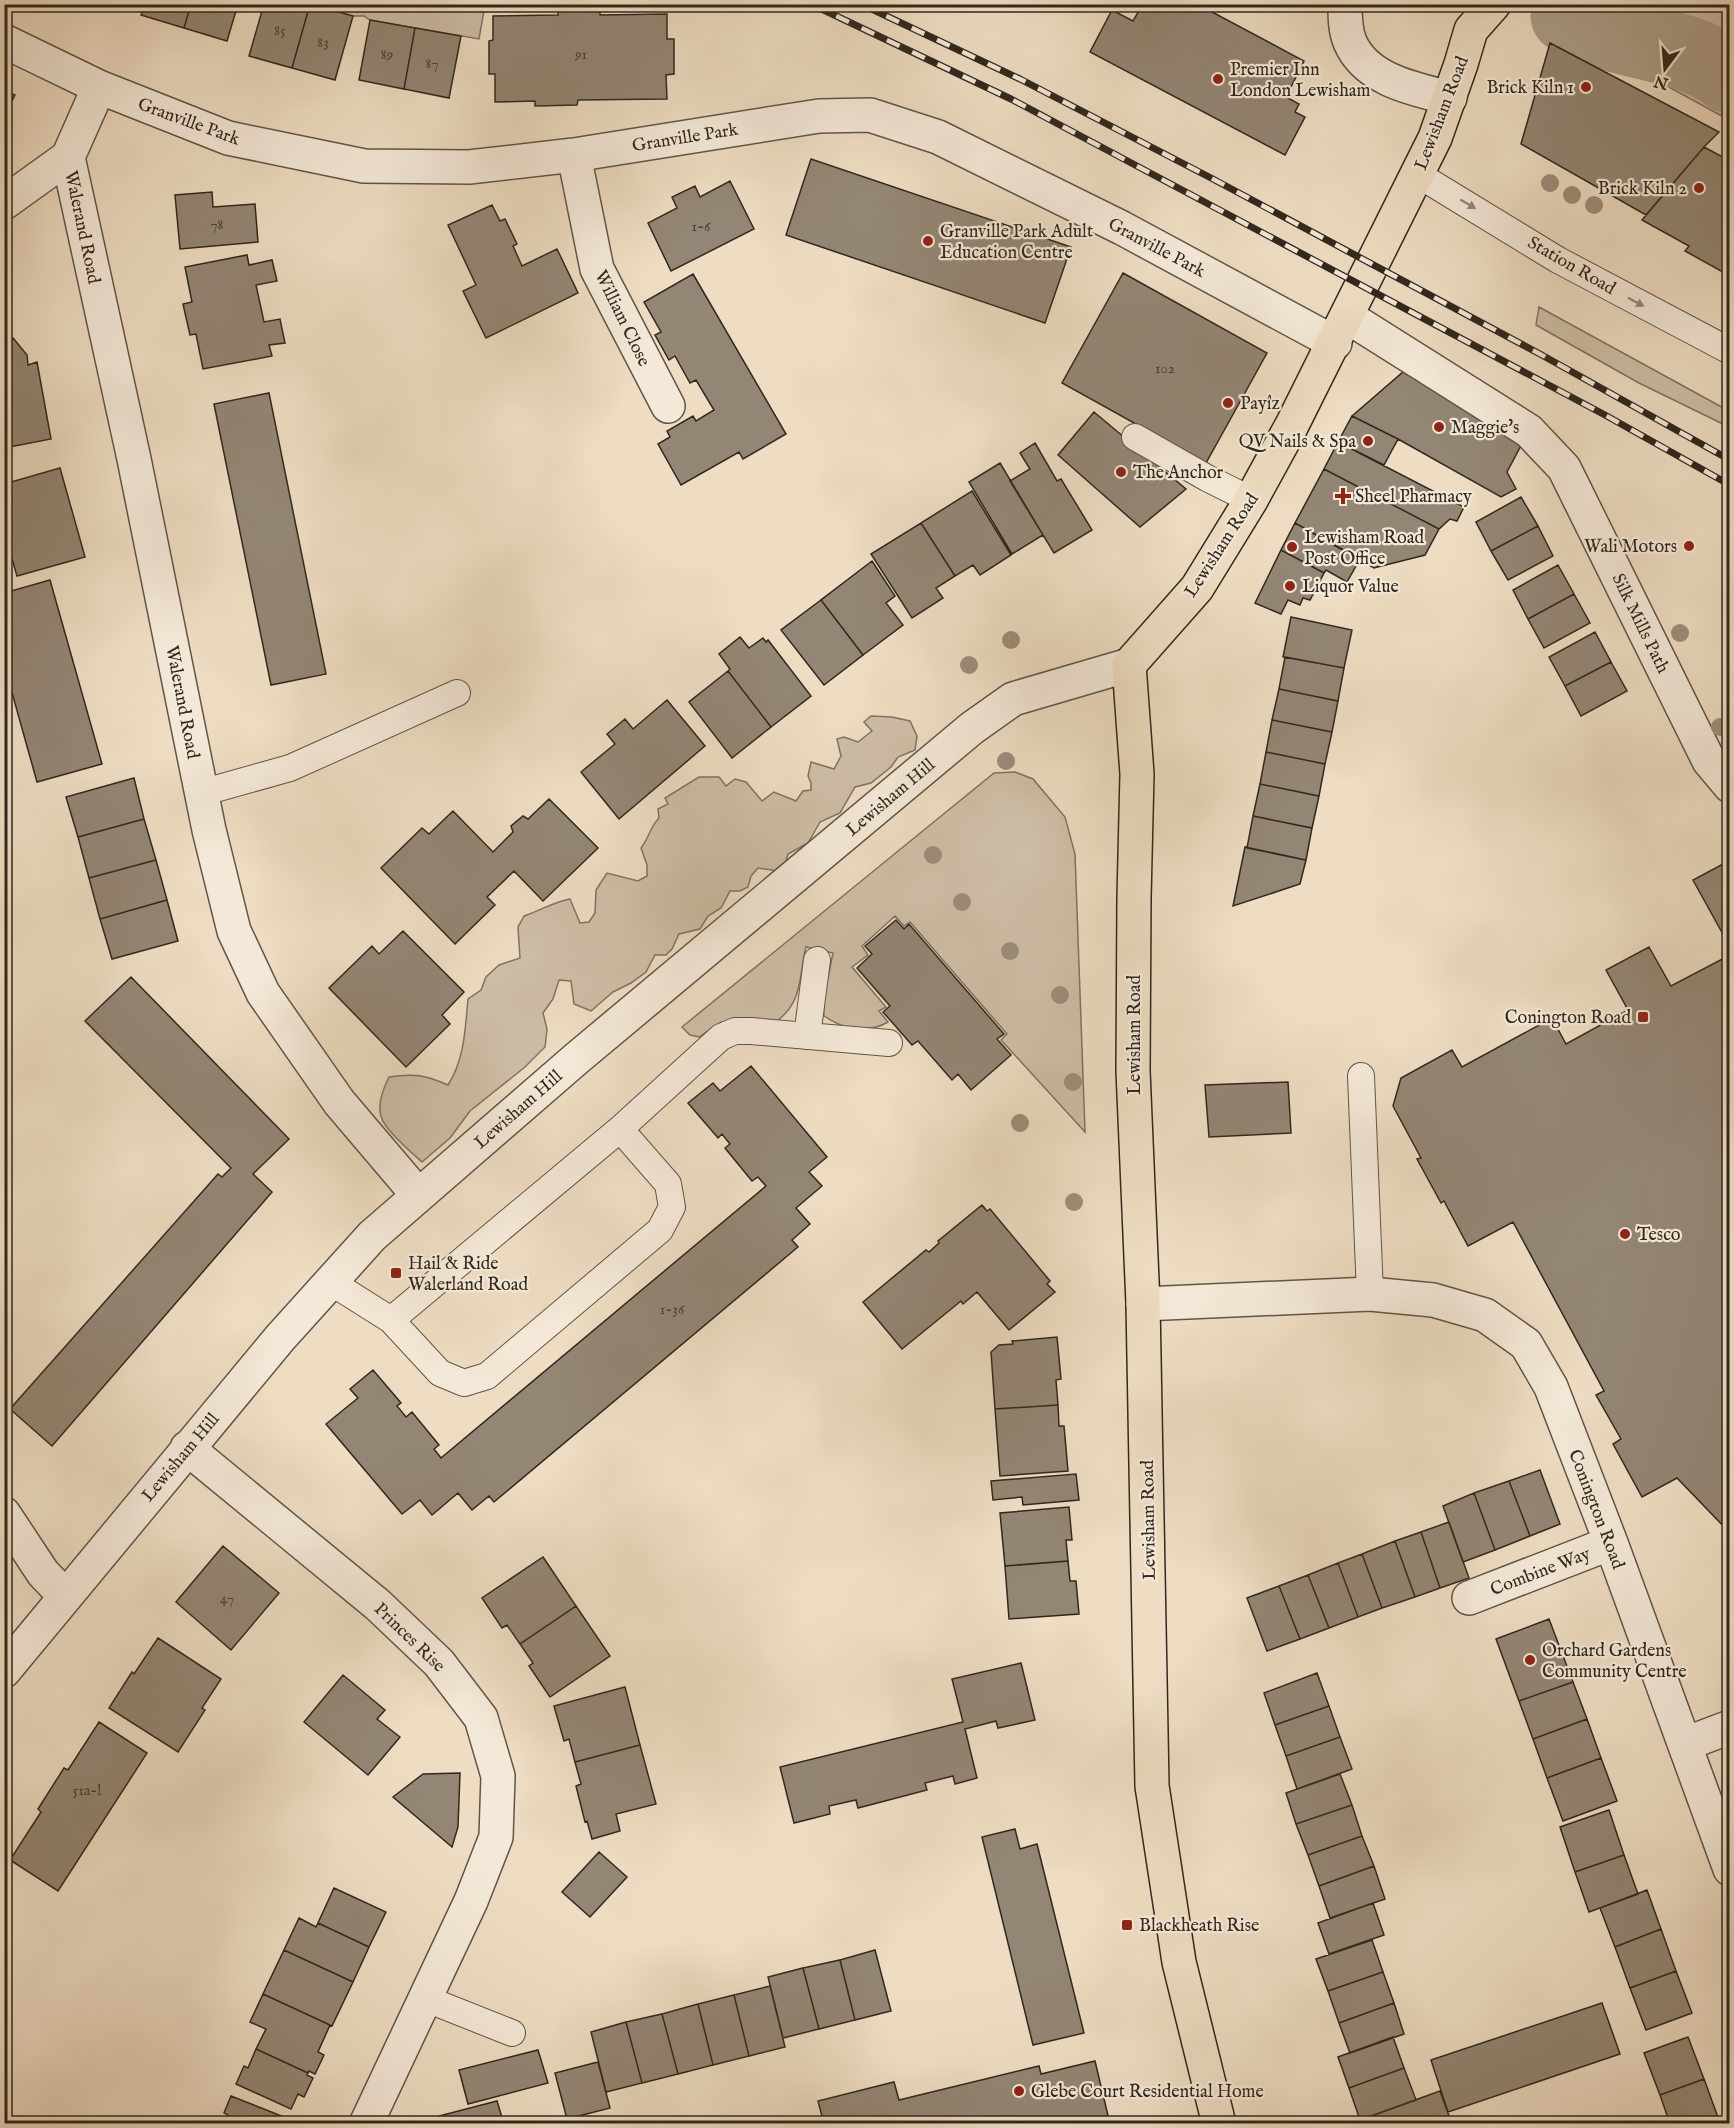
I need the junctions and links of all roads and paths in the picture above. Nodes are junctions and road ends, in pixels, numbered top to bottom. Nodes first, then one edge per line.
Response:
1 (1345, 4) edge
2 (1494, 4) edge
3 (1463, 17) edge
4 (4, 41) edge
5 (99, 87) junction
6 (1450, 98) junction
7 (574, 155) junction
8 (68, 157) junction
9 (1417, 174) junction
10 (4, 202) edge
11 (1341, 330) junction
12 (1730, 351) edge
13 (668, 406) dead end
14 (1135, 437) dead end
15 (1251, 500) junction
16 (1129, 665) junction
17 (457, 693) dead end
18 (1730, 786) edge
19 (201, 793) junction
20 (817, 960) dead end
21 (807, 1036) junction
22 (890, 1043) dead end
23 (1361, 1076) dead end
24 (620, 1129) junction
25 (418, 1195) junction
26 (329, 1281) junction
27 (1370, 1294) junction
28 (1143, 1305) junction
29 (391, 1320) junction
30 (187, 1448) junction
31 (4, 1514) edge
32 (1611, 1543) junction
33 (65, 1596) junction
34 (1469, 1598) dead end
35 (4, 1671) edge
36 (1730, 1727) edge
37 (1685, 1744) junction
38 (1730, 1869) edge
39 (424, 1998) junction
40 (512, 2033) dead end
41 (366, 2124) edge
42 (1219, 2124) edge

1 - 6 street
2 - 3 main road, Lewisham Road
3 - 6 main road, Lewisham Road
4 - 5 street, Granville Park
5 - 7 street, Granville Park
5 - 8 street
6 - 9 main road, Lewisham Road
7 - 11 street, Granville Park
7 - 13 street, William Close
8 - 10 street
8 - 19 street, Walerand Road
9 - 11 main road, Lewisham Road
9 -> 12 lane, Station Road
11 - 15 main road, Lewisham Road
11 - 18 street, Silk Mills Path
14 - 15 lane
15 - 16 main road, Lewisham Road
16 - 25 street, Lewisham Hill
16 - 28 main road, Lewisham Road
17 - 19 lane
19 - 25 street, Walerand Road
20 - 21 lane
21 - 22 lane
21 - 24 lane
23 - 27 lane
24 - 29 lane
24 - 29 lane
25 - 26 street, Lewisham Hill
26 - 29 lane
26 - 30 street, Lewisham Hill
27 - 28 street, Conington Road
27 - 32 street, Conington Road
28 - 42 main road, Lewisham Road
30 - 33 street, Lewisham Hill
30 - 39 street, Princes Rise
31 - 33 street
32 - 34 street, Combine Way
32 - 37 street, Conington Road
33 - 35 street, Lewisham Hill
36 - 37 street
37 - 38 street, Conington Road
39 - 40 lane
39 - 41 street, Princes Rise

